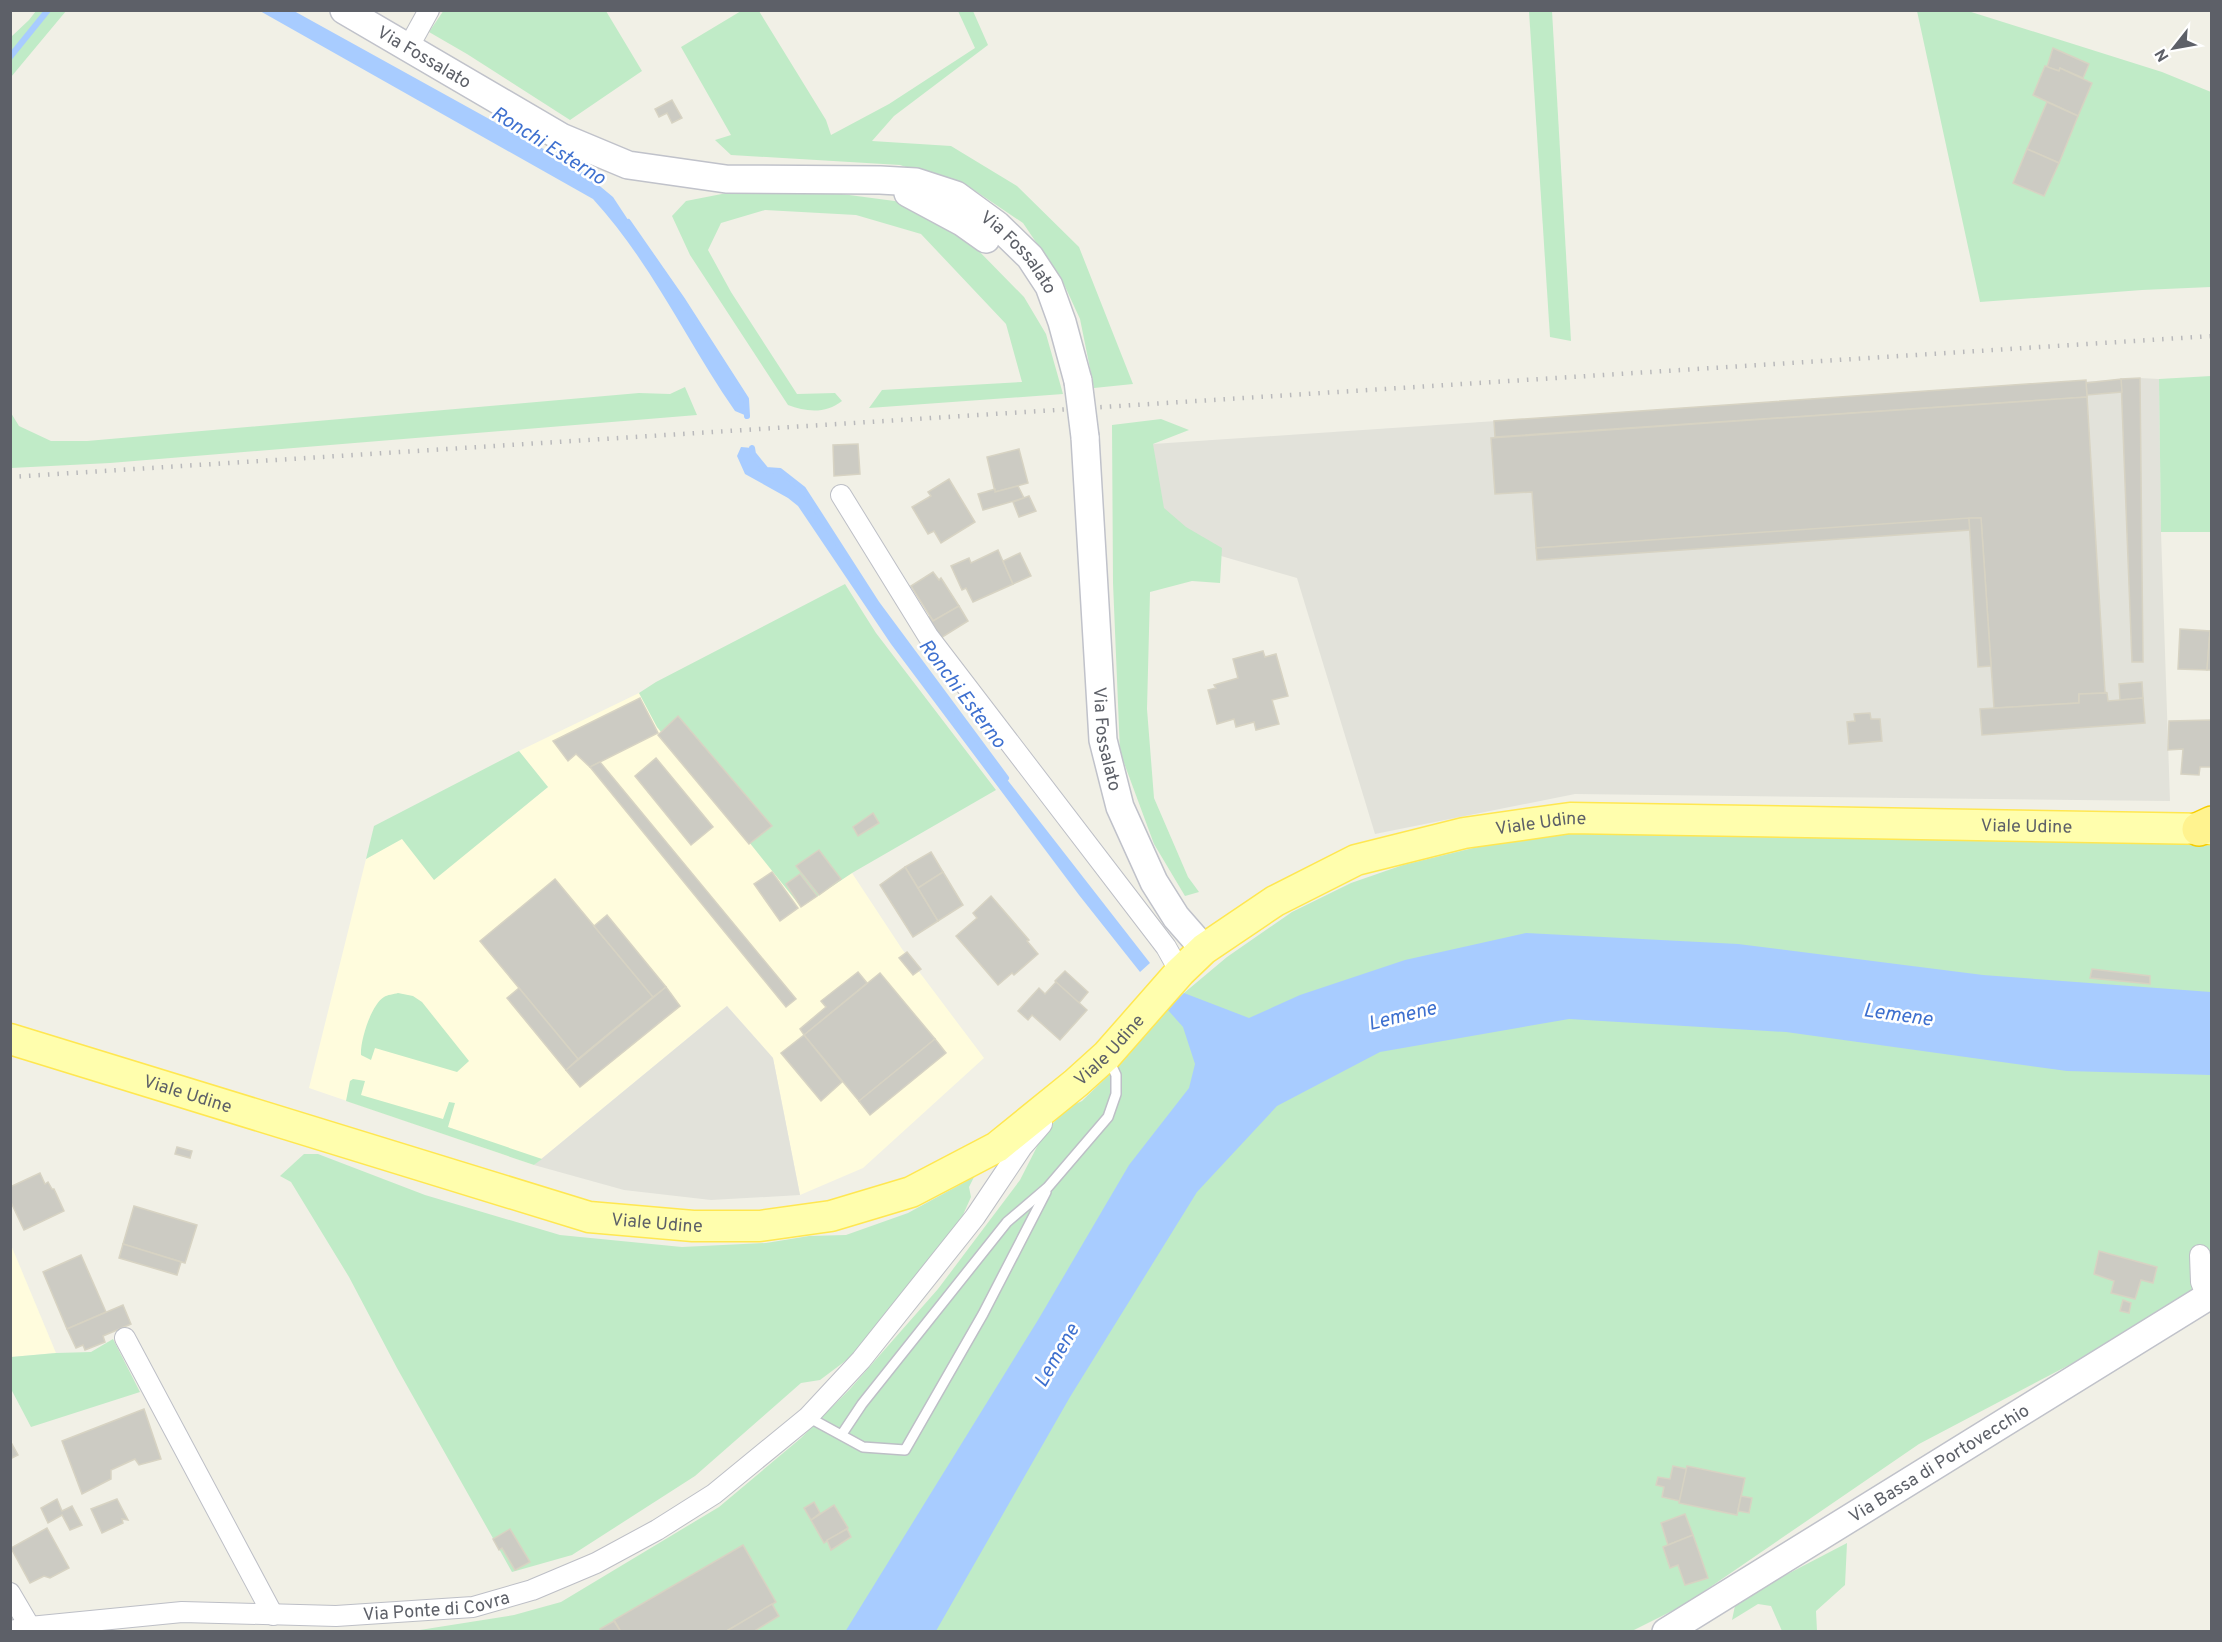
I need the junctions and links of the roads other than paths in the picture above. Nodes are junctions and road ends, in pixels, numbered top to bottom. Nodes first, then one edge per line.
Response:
1 (344, 10) edge
2 (429, 10) edge
3 (408, 48) junction
4 (841, 495) dead end
5 (2207, 827) edge
6 (1204, 949) junction
7 (1180, 972) junction
8 (10, 1039) edge
9 (1107, 1055) junction
10 (1076, 1083) junction
11 (1048, 1187) junction
12 (2200, 1255) dead end
13 (2209, 1296) edge
14 (125, 1338) dead end
15 (808, 1417) junction
16 (842, 1434) junction
17 (10, 1593) edge
18 (273, 1615) junction
19 (20, 1629) edge
20 (1666, 1632) edge

1 - 3 street, Via Fossalato
2 - 3 street
3 - 6 street, Via Fossalato, bridge
4 - 7 street
5 - 6 main road, Viale Udine
6 - 7 main road, Viale Udine
7 - 9 main road, Viale Udine
8 - 10 main road, Viale Udine
9 - 10 main road, Viale Udine
9 - 11 lane
10 - 15 street, Via Ponte di Covra
11 - 16 lane
11 - 16 lane
12 - 13 street
13 - 20 street, Via Bassa di Portovecchio
14 - 18 street
15 - 16 lane
15 - 18 street, Via Ponte di Covra
17 - 19 street
18 - 19 street, Via Ponte di Covra

